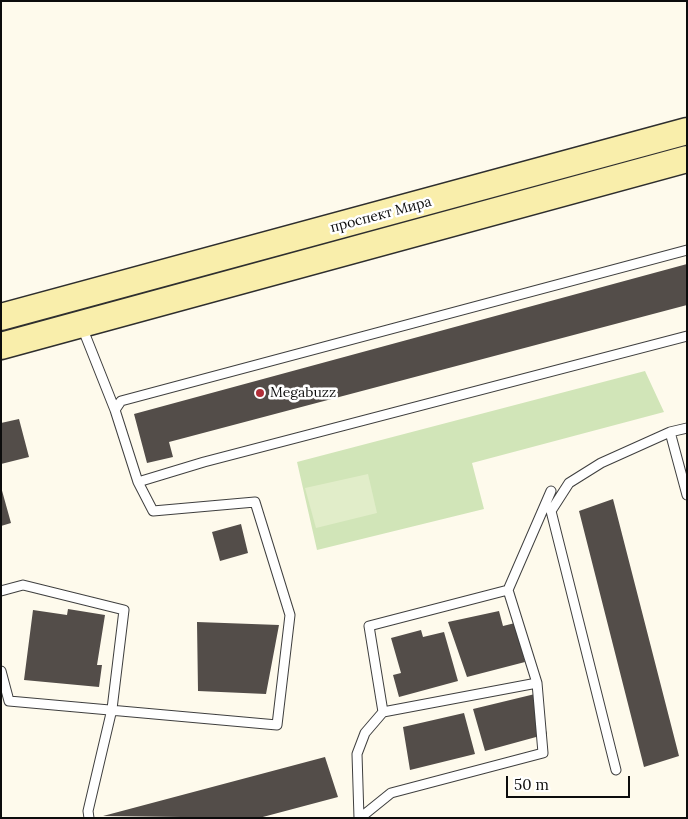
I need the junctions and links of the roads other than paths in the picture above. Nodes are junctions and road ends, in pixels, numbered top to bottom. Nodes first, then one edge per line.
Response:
1 (687, 131) edge
2 (687, 159) edge
3 (687, 250) edge
4 (75, 298) junction
5 (1, 317) edge
6 (81, 324) junction
7 (687, 336) edge
8 (1, 346) edge
9 (115, 410) junction
10 (687, 428) edge
11 (670, 432) junction
12 (138, 482) junction
13 (551, 491) dead end
14 (687, 495) edge
15 (508, 590) junction
16 (1, 591) edge
17 (1, 671) edge
18 (537, 683) junction
19 (112, 710) junction
20 (383, 712) junction
21 (616, 770) dead end
22 (89, 818) edge
23 (360, 818) edge

1 - 4 main road, проспект Мира
2 - 6 main road, проспект Мира
3 - 9 lane
4 - 5 main road, проспект Мира
4 - 6 main road
6 - 8 main road, проспект Мира
6 - 9 lane
7 - 12 lane
9 - 12 lane
10 - 11 lane
11 - 14 lane
11 - 21 lane
12 - 19 lane
13 - 15 lane
15 - 18 lane
15 - 20 lane
16 - 19 lane
17 - 19 lane
18 - 20 lane
18 - 23 lane
19 - 22 lane
20 - 23 lane

